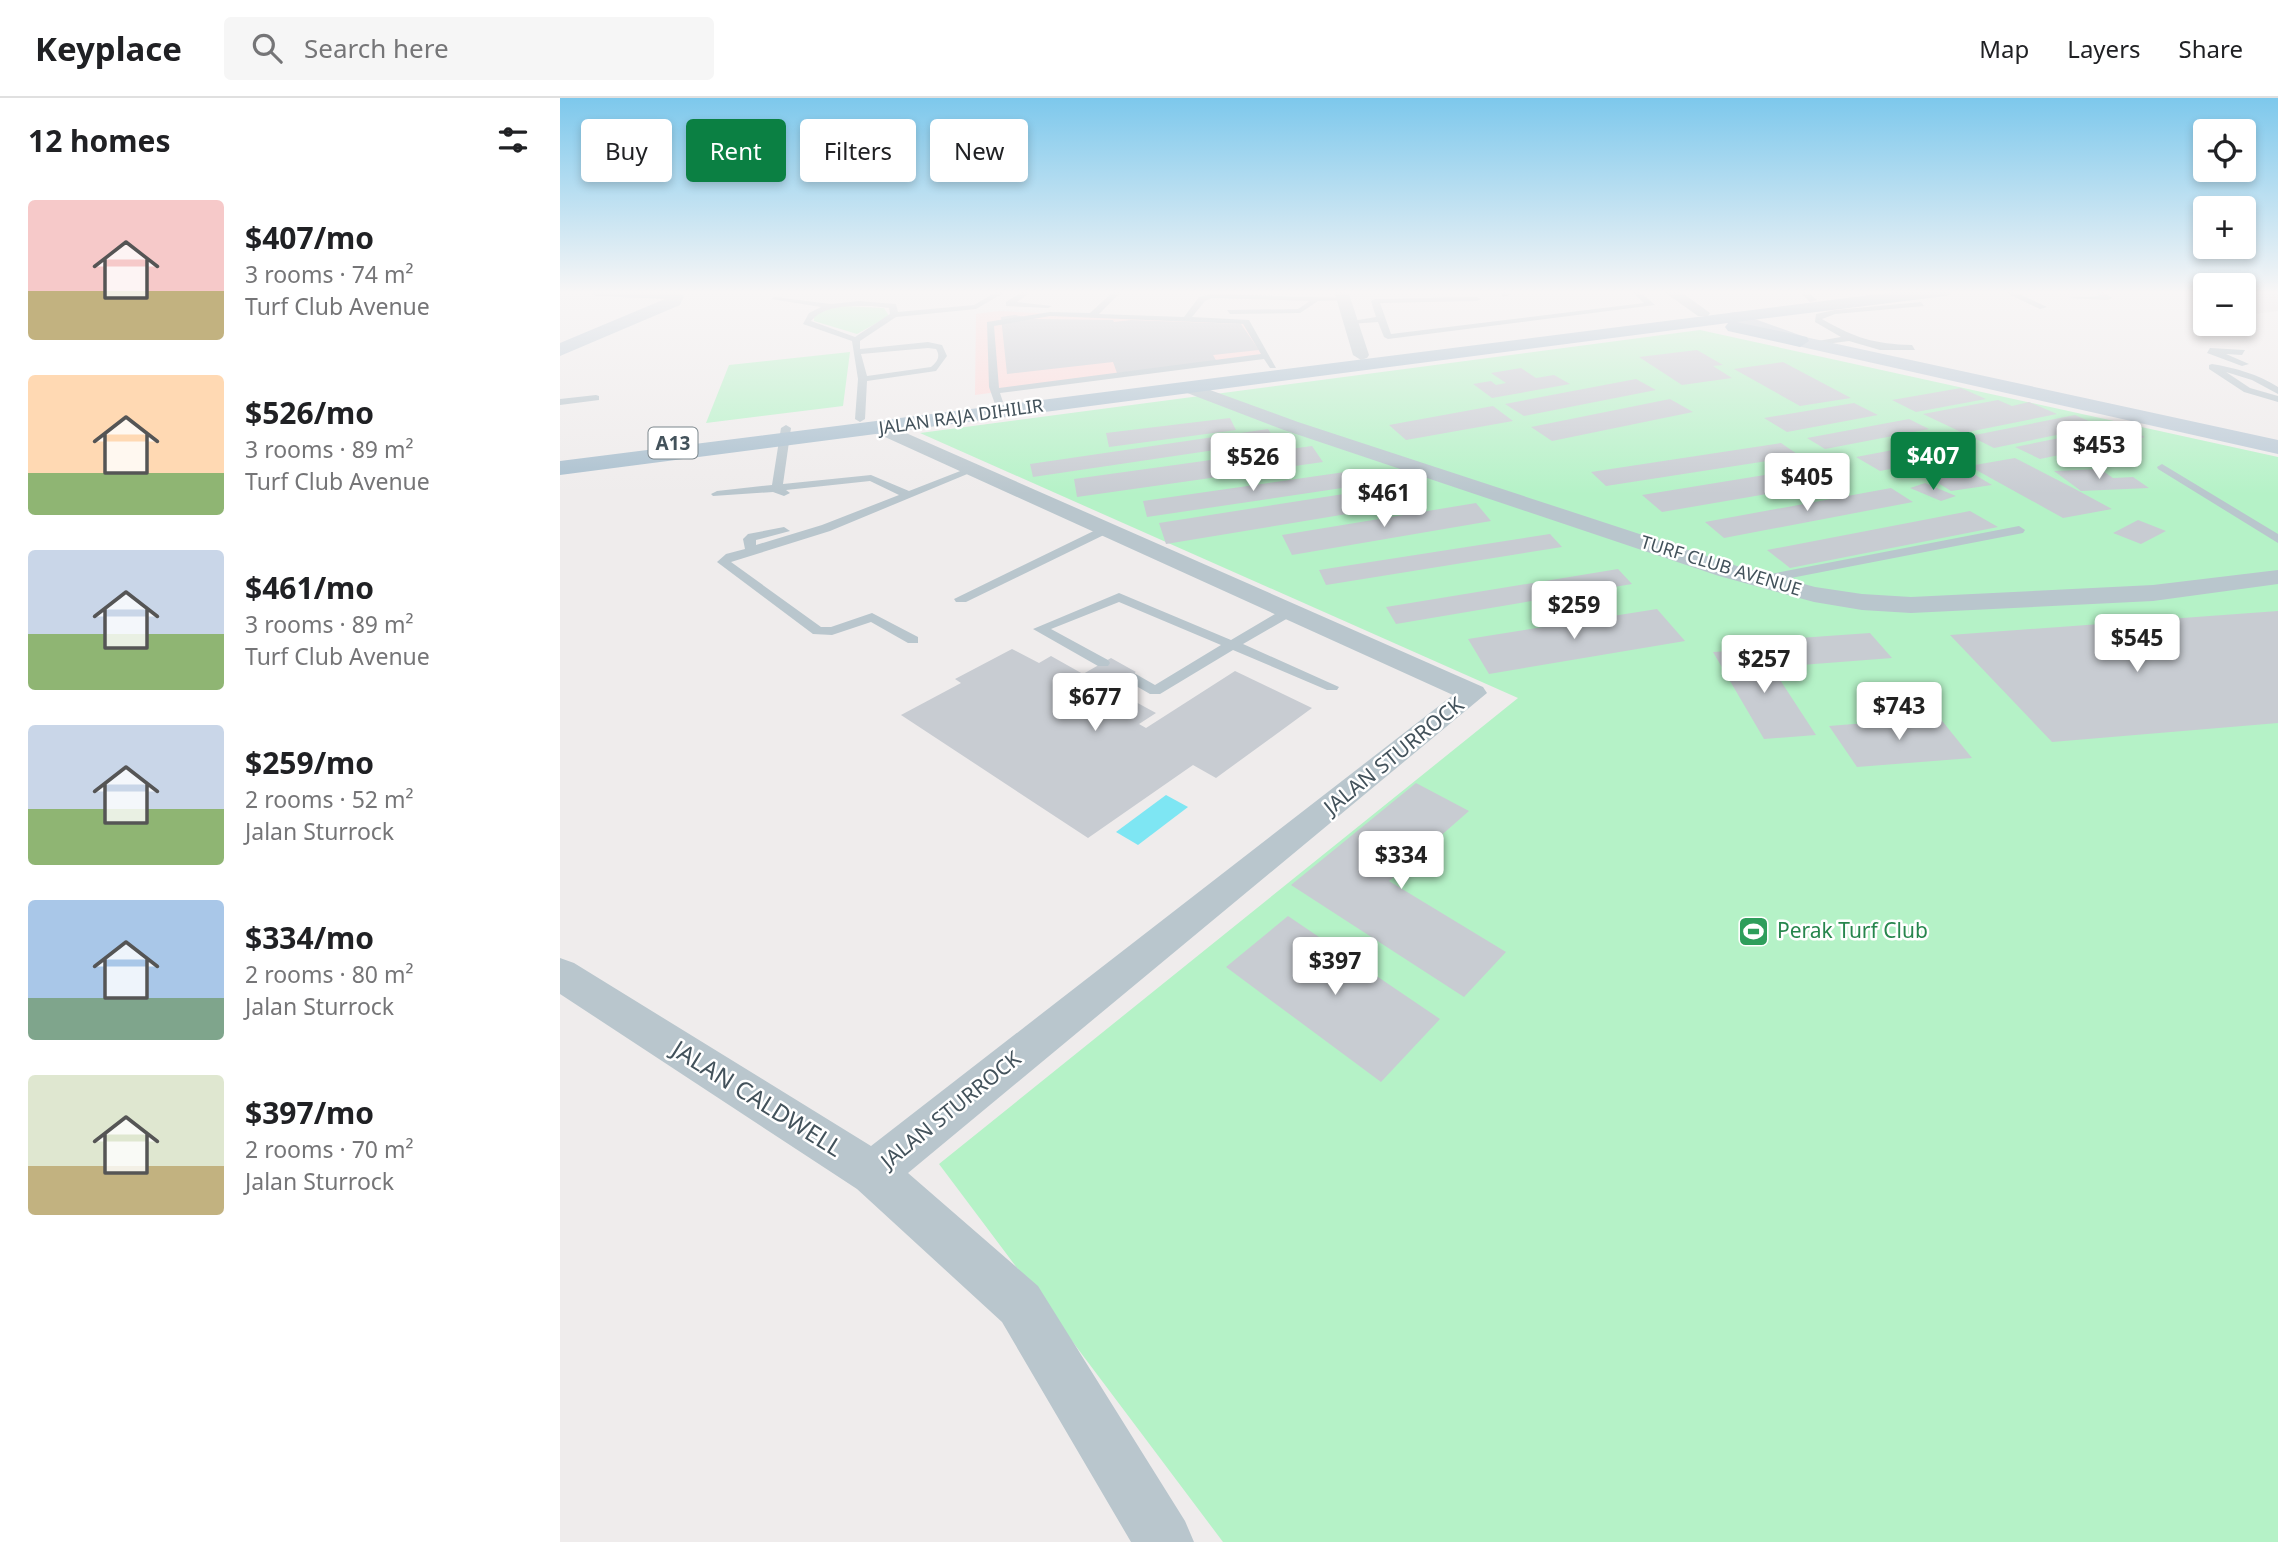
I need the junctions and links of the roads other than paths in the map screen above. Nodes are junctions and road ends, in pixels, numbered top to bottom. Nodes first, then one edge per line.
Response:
1 (858, 358) edge
2 (943, 358) edge
3 (993, 358) edge
4 (1266, 358) edge
5 (1396, 358) edge
6 (1890, 358) edge
7 (1910, 358) edge
8 (2230, 358) edge
9 (1115, 368) dead end
10 (2267, 372) dead end
11 (863, 379) junction
12 (1137, 383) junction
13 (1188, 387) junction
14 (2278, 391) edge
15 (996, 393) junction
16 (596, 398) dead end
17 (2278, 399) edge
18 (560, 402) edge
19 (871, 424) junction
20 (785, 434) junction
21 (2278, 446) edge
22 (560, 457) edge
23 (2162, 467) dead end
24 (560, 468) edge
25 (972, 470) junction
26 (776, 487) junction
27 (717, 494) dead end
28 (908, 495) junction
29 (1105, 529) junction
30 (2019, 530) dead end
31 (2278, 539) edge
32 (2278, 577) edge
33 (1760, 580) junction
34 (961, 599) dead end
35 (1290, 611) junction
36 (913, 640) dead end
37 (1232, 645) junction
38 (1102, 663) dead end
39 (1129, 676) dead end
40 (1332, 687) dead end
41 (560, 974) edge
42 (873, 1173) junction
43 (1164, 1542) edge

1 - 11 lane
2 - 11 lane
3 - 15 lane
4 - 12 main road, JALAN RAJA DIHILIR / A13
5 - 13 main road, JALAN RAJA DIHILIR / A13
6 - 21 street
7 - 21 street
8 - 10 lane
9 - 15 lane
11 - 19 lane
12 - 13 main road, JALAN RAJA DIHILIR / A13
12 - 15 main road, JALAN RAJA DIHILIR
12 - 19 main road, JALAN RAJA DIHILIR / A13
13 - 33 street, TURF CLUB AVENUE
14 - 17 lane
15 - 19 main road, JALAN RAJA DIHILIR / A13
16 - 18 lane
19 - 20 main road, JALAN RAJA DIHILIR / A13
19 - 25 street, JALAN STURROCK
20 - 22 main road, JALAN RAJA DIHILIR / A13
20 - 24 main road, JALAN RAJA DIHILIR / A13
20 - 26 lane
23 - 31 lane
25 - 28 lane
25 - 29 street, JALAN STURROCK
26 - 27 lane
26 - 28 lane
28 - 36 lane
29 - 34 lane
29 - 35 street, JALAN STURROCK
30 - 33 lane
32 - 33 street, TURF CLUB AVENUE
35 - 37 lane
35 - 42 street, JALAN STURROCK
37 - 38 lane
37 - 39 lane
37 - 40 lane
41 - 42 street, JALAN CALDWELL
42 - 43 street, JALAN CALDWELL

